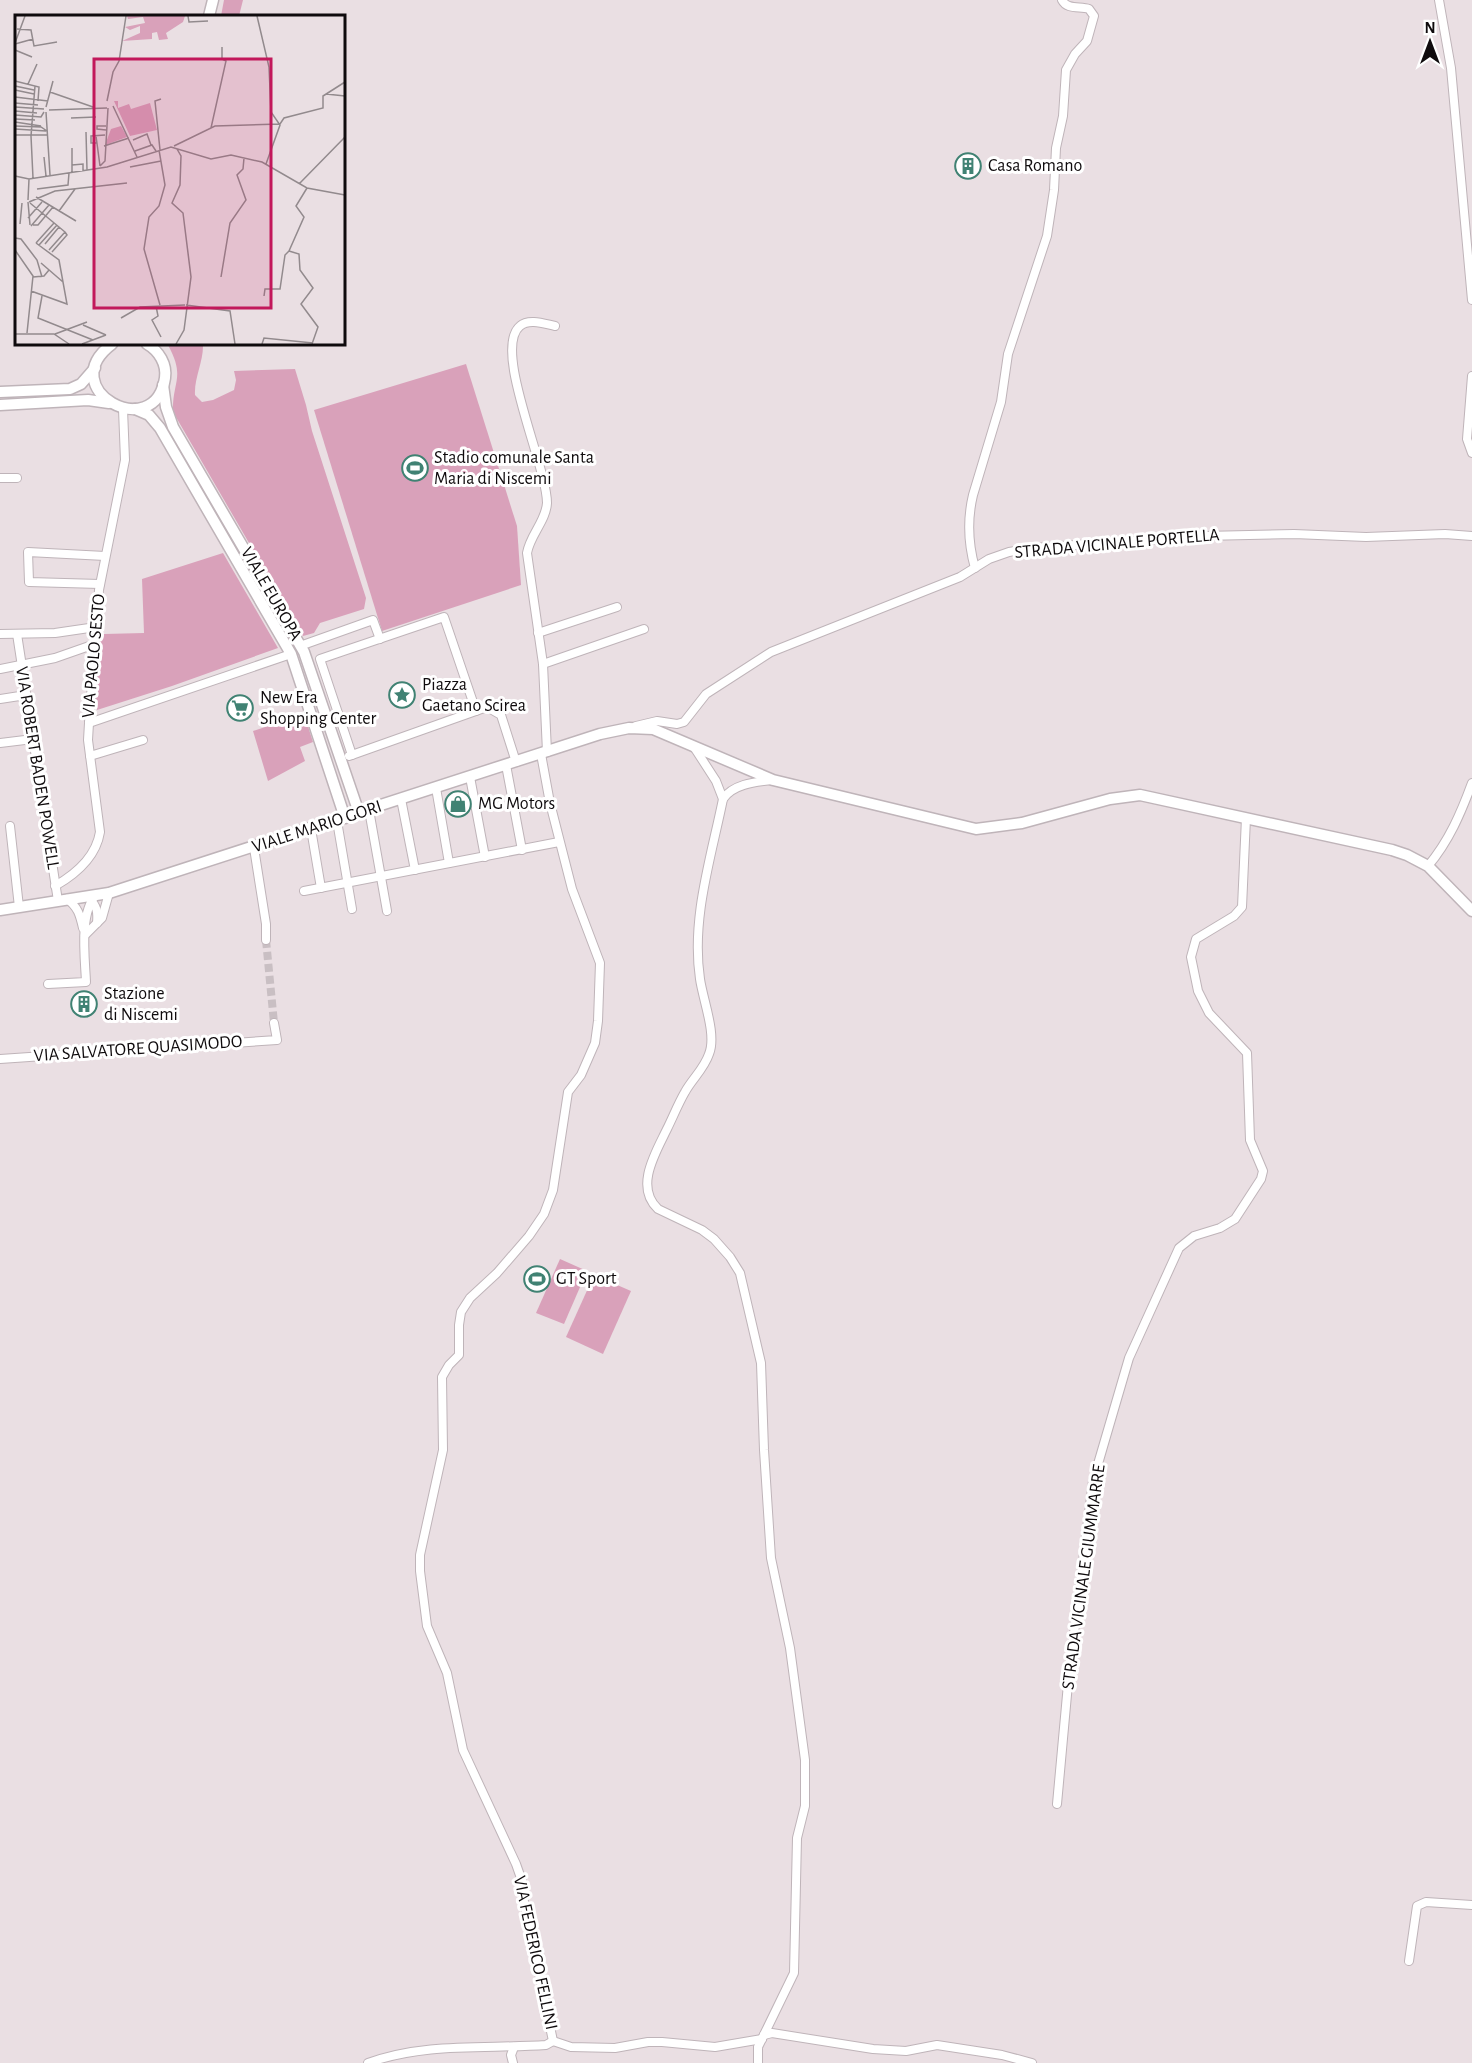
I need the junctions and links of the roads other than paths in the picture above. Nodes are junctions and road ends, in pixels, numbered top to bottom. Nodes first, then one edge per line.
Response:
1 (213, 0) edge
2 (1062, 0) edge
3 (1439, 0) edge
4 (209, 15) edge
5 (1472, 300) edge
6 (555, 326) dead end
7 (111, 345) edge
8 (148, 345) edge
9 (95, 368) junction
10 (1472, 376) edge
11 (163, 385) junction
12 (0, 392) edge
13 (109, 403) junction
14 (0, 405) edge
15 (123, 409) junction
16 (135, 409) junction
17 (1472, 453) edge
18 (0, 478) edge
19 (17, 478) dead end
20 (1472, 536) edge
21 (105, 556) junction
22 (975, 568) junction
23 (100, 584) junction
24 (617, 607) dead end
25 (96, 627) junction
26 (644, 629) dead end
27 (538, 633) junction
28 (0, 634) edge
29 (17, 634) junction
30 (380, 639) junction
31 (95, 644) junction
32 (300, 646) junction
33 (291, 654) junction
34 (543, 664) junction
35 (21, 665) junction
36 (0, 669) edge
37 (26, 695) junction
38 (0, 699) edge
39 (476, 711) junction
40 (89, 723) junction
41 (629, 728) junction
42 (33, 739) junction
43 (143, 740) dead end
44 (0, 743) edge
45 (694, 747) junction
46 (544, 753) junction
47 (352, 754) junction
48 (90, 756) junction
49 (340, 759) junction
50 (511, 764) junction
51 (470, 777) junction
52 (773, 780) junction
53 (1472, 783) edge
54 (436, 788) junction
55 (723, 799) junction
56 (401, 800) junction
57 (364, 812) junction
58 (1246, 818) junction
59 (341, 819) junction
60 (10, 826) dead end
61 (311, 829) junction
62 (559, 842) junction
63 (254, 848) junction
64 (522, 850) junction
65 (485, 856) junction
66 (449, 863) junction
67 (1428, 866) junction
68 (415, 870) junction
69 (381, 876) junction
70 (347, 882) junction
71 (55, 886) junction
72 (321, 888) junction
73 (304, 891) dead end
74 (109, 893) junction
75 (91, 897) junction
76 (62, 900) junction
77 (19, 907) junction
78 (352, 909) dead end
79 (0, 910) edge
80 (387, 911) dead end
81 (1472, 911) edge
82 (96, 923) junction
83 (85, 935) junction
84 (266, 940) tunnel mouth
85 (48, 984) dead end
86 (274, 1023) tunnel mouth
87 (0, 1059) edge
88 (1058, 1804) dead end
89 (1472, 1905) edge
90 (1409, 1961) dead end
91 (763, 2037) junction
92 (553, 2041) junction
93 (514, 2047) junction
94 (368, 2063) edge
95 (513, 2063) edge
96 (758, 2063) edge
97 (1032, 2063) edge

1 - 4 main road
2 - 22 street
3 - 5 street
6 - 27 street, VIA FEDERICO FELLINI
7 - 9 main road
8 - 11 main road, VIALE EUROPA
9 - 12 main road
9 - 13 main road
10 - 17 street
11 - 16 main road
11 - 32 main road, VIALE EUROPA
13 - 14 main road
13 - 15 main road
15 - 16 main road
15 - 21 street, VIA PAOLO SESTO
16 - 33 main road, VIALE EUROPA
18 - 19 street
20 - 22 street, STRADA VICINALE PORTELLA
21 - 23 street, VIA PAOLO SESTO
21 - 23 street
22 - 41 street, STRADA VICINALE PORTELLA
23 - 25 street, VIA PAOLO SESTO
24 - 27 street
25 - 29 street
25 - 31 street, VIA PAOLO SESTO
26 - 34 street
27 - 34 street, VIA FEDERICO FELLINI
28 - 29 street
29 - 35 street, VIA ROBERT BADEN POWELL
30 - 32 street
30 - 39 street
30 - 47 street
31 - 35 street
31 - 40 street, VIA PAOLO SESTO
32 - 49 main road, VIALE EUROPA
33 - 40 street
33 - 59 main road, VIALE EUROPA
34 - 46 street, VIA FEDERICO FELLINI
35 - 36 street
35 - 37 street, VIA ROBERT BADEN POWELL
37 - 38 street
37 - 42 street, VIA ROBERT BADEN POWELL
39 - 47 street
39 - 50 street
40 - 48 street, VIA PAOLO SESTO
41 - 45 main road, VIALE MARIO GORI
41 - 46 main road, VIALE MARIO GORI
42 - 44 street
42 - 71 street, VIA ROBERT BADEN POWELL
43 - 48 street
45 - 52 main road, VIALE MARIO GORI
45 - 55 street
46 - 50 main road, VIALE MARIO GORI
46 - 62 street, VIA FEDERICO FELLINI
47 - 49 street
48 - 71 street, VIA PAOLO SESTO
49 - 57 main road, VIALE EUROPA
50 - 51 main road, VIALE MARIO GORI
50 - 64 street
51 - 54 main road, VIALE MARIO GORI
51 - 65 street
52 - 55 street
52 - 58 main road, VIALE MARIO GORI
53 - 67 street
54 - 56 main road, VIALE MARIO GORI
54 - 66 street
55 - 91 street
56 - 57 main road, VIALE MARIO GORI
56 - 68 street
57 - 59 main road, VIALE MARIO GORI
57 - 69 street
58 - 67 main road, VIALE MARIO GORI
58 - 88 street, STRADA VICINALE GIUMMARRE
59 - 61 main road, VIALE MARIO GORI
59 - 70 street
60 - 77 street
61 - 63 main road, VIALE MARIO GORI
61 - 72 street
62 - 64 street
62 - 92 street, VIA FEDERICO FELLINI
63 - 74 main road, VIALE MARIO GORI
63 - 84 street
64 - 65 street
65 - 66 street
66 - 68 street
67 - 81 main road, VIALE MARIO GORI
68 - 69 street
69 - 70 street
69 - 80 street
70 - 72 street
70 - 78 street
71 - 76 street, VIA ROBERT BADEN POWELL
72 - 73 street
74 - 75 main road, VIALE MARIO GORI
74 - 82 street
75 - 76 main road, VIALE MARIO GORI
75 - 82 street
75 - 83 street
76 - 77 main road, VIALE MARIO GORI
76 - 83 street
77 - 79 main road, VIALE MARIO GORI
82 - 83 street
83 - 85 street
86 - 87 street, VIA SALVATORE QUASIMODO
89 - 90 street
91 - 92 street
91 - 96 street
91 - 97 street
92 - 93 street
93 - 94 street
93 - 95 street

